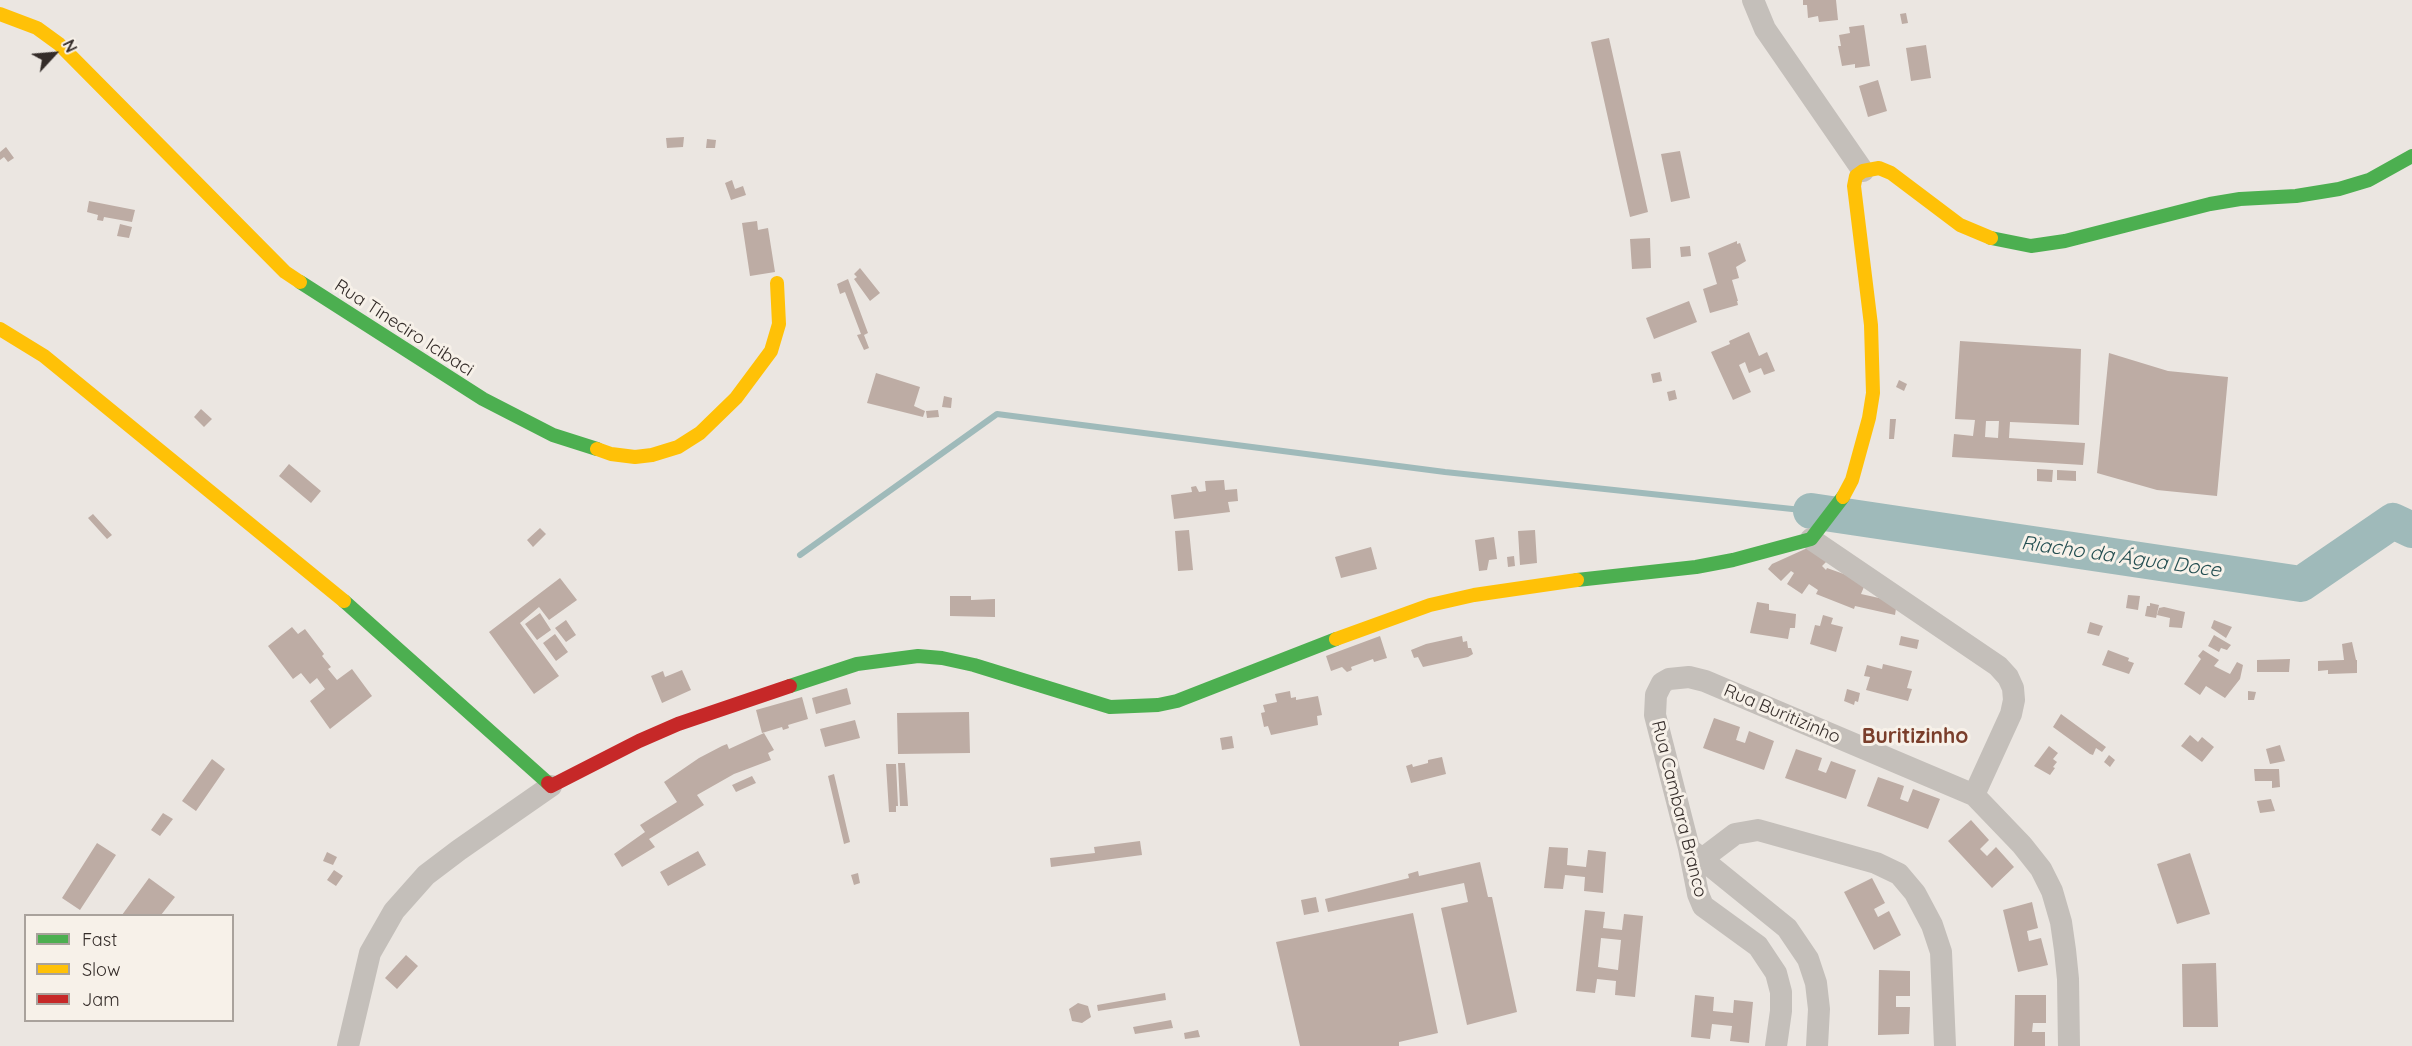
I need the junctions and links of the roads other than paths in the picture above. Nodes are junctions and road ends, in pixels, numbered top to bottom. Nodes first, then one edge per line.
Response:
1 (1753, 0) edge
2 (0, 14) edge
3 (2412, 156) edge
4 (1863, 171) junction
5 (777, 283) dead end
6 (0, 329) edge
7 (1811, 539) junction
8 (1662, 683) joint
9 (551, 786) junction
10 (1974, 795) junction
11 (1695, 853) junction
12 (348, 1046) edge
13 (1776, 1046) edge
14 (1817, 1046) edge
15 (1945, 1046) edge
16 (2069, 1046) edge

1 - 4 street
2 - 5 street, Rua Tineciro Icibaci
3 - 4 street
4 - 7 street
6 - 9 street
7 - 9 street
7 - 10 street
8 - 10 street, Rua Buritizinho
8 - 11 street, Rua Cambara Branco
9 - 12 street
10 - 16 street, Rua Buritizinho
11 - 13 street, Rua Cambara Branco
11 - 14 street
11 - 15 street

